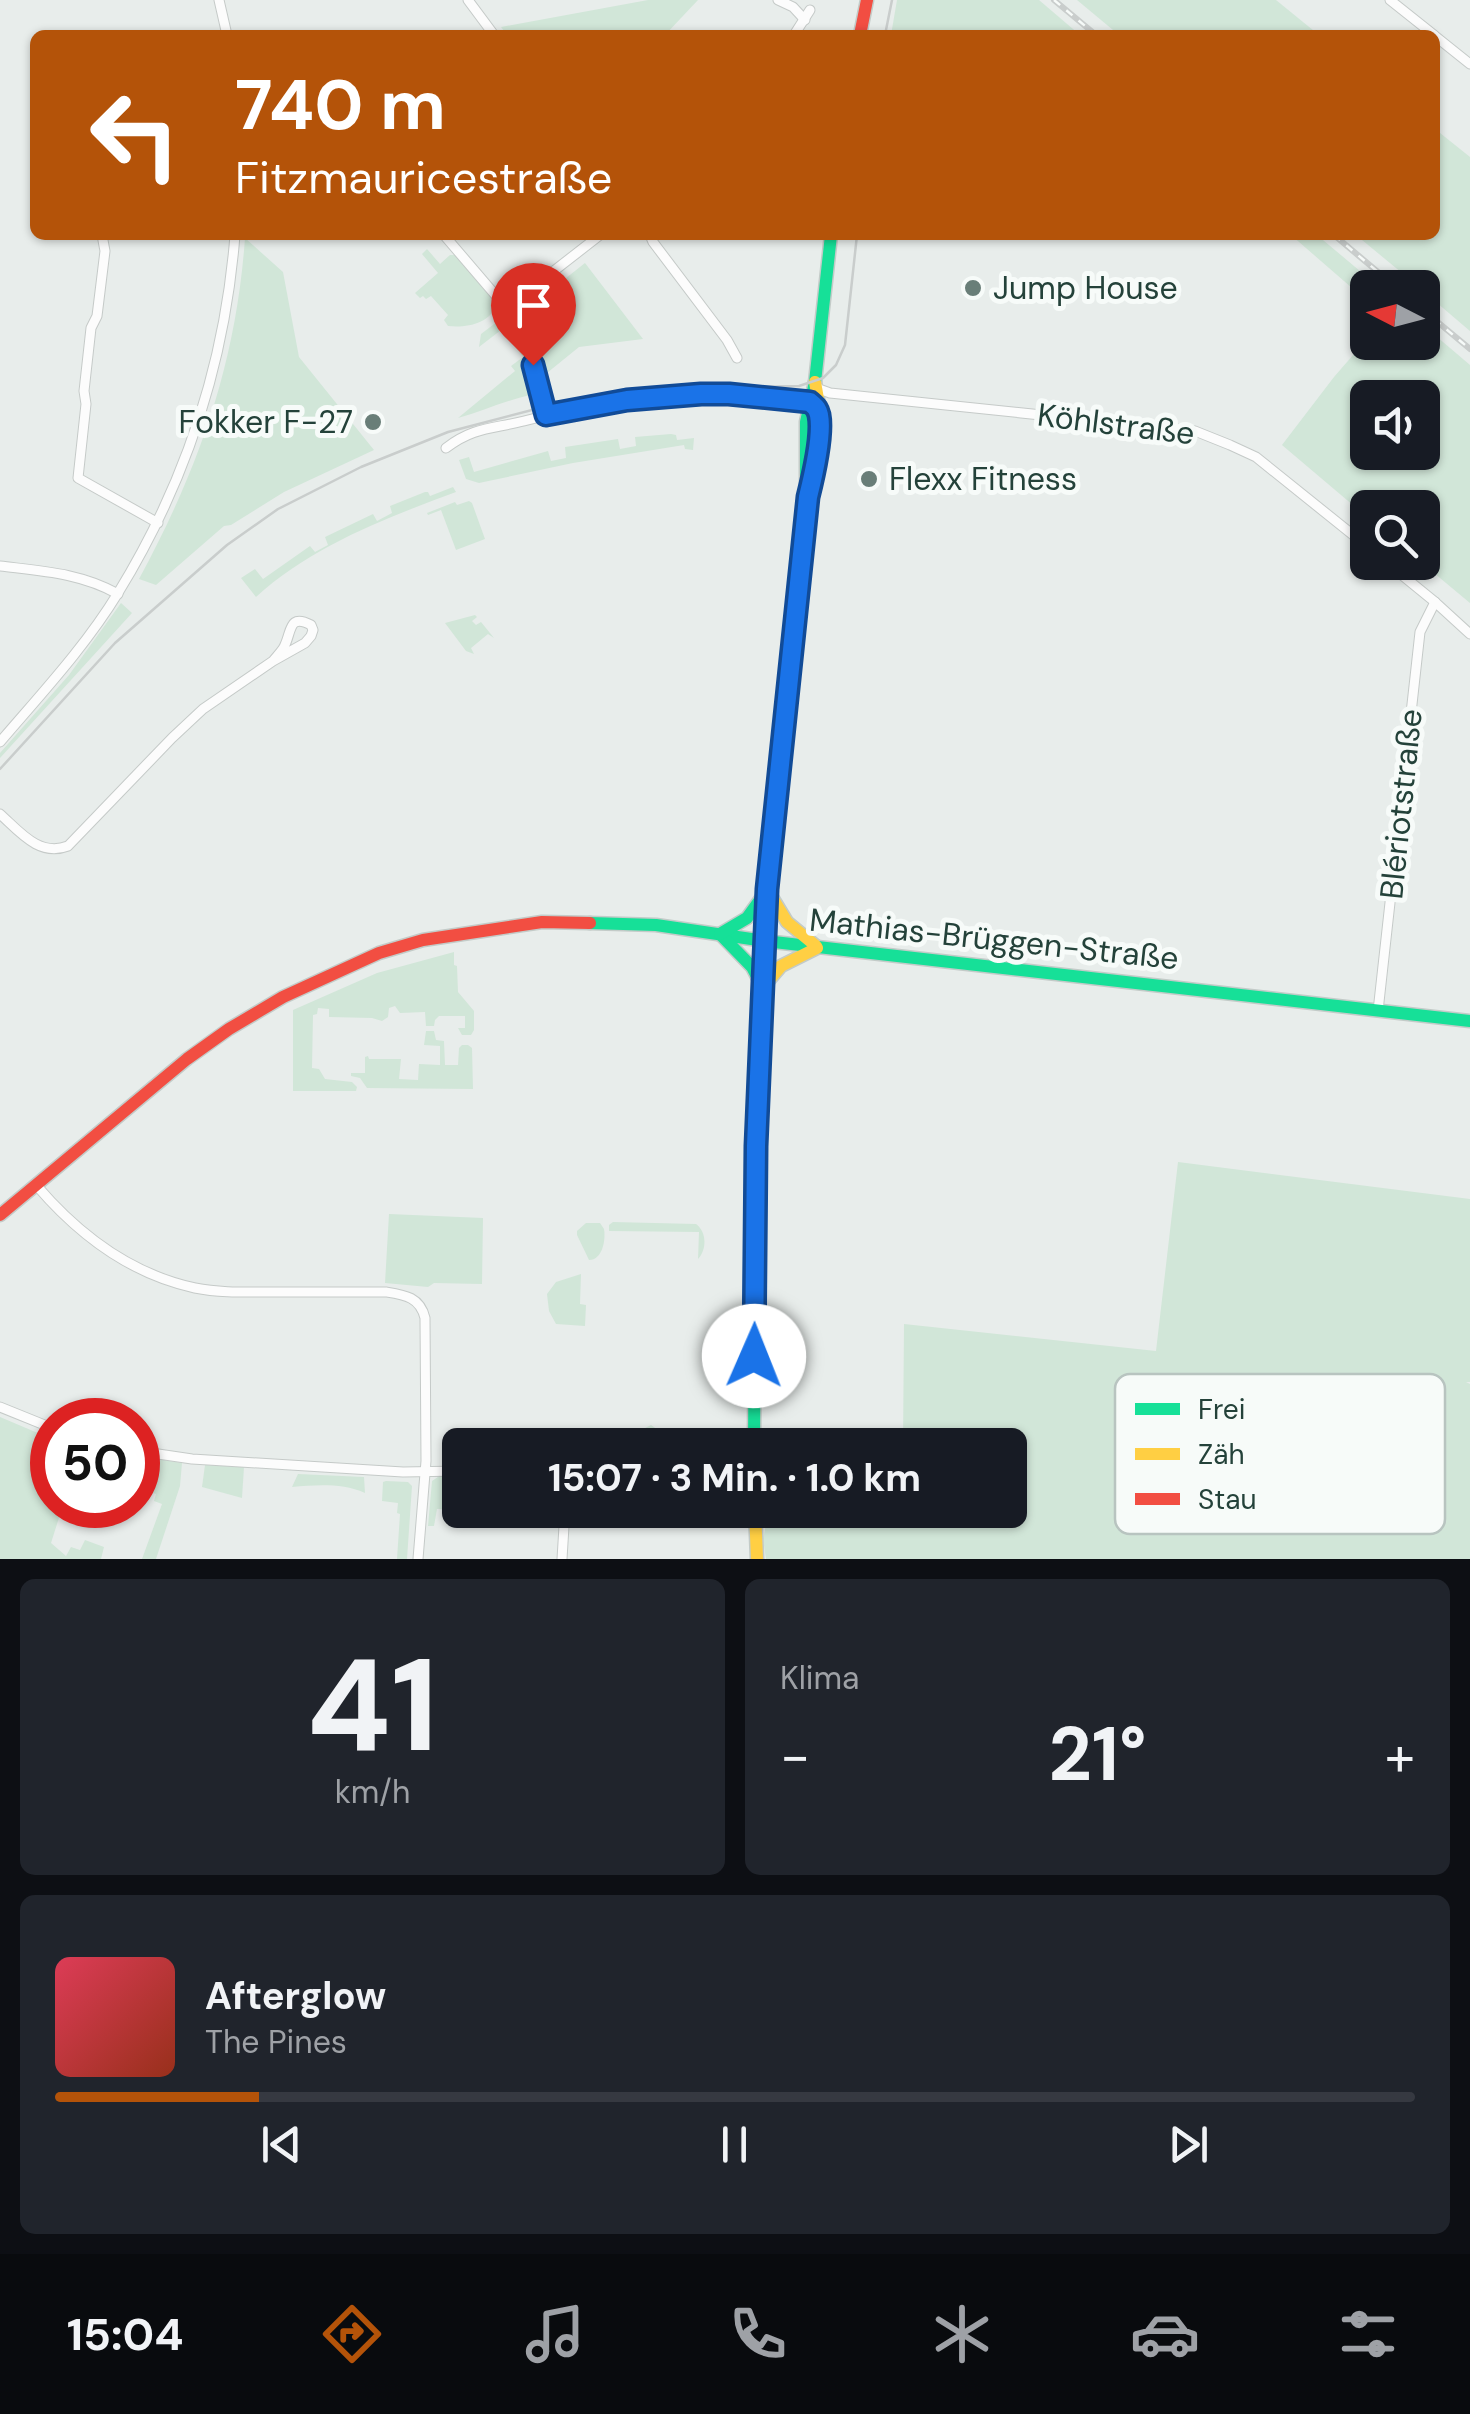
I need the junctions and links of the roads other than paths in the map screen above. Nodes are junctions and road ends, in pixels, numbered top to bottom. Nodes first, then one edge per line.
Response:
1 (219, 0) edge
2 (468, 0) edge
3 (778, 0) edge
4 (867, 0) edge
5 (1390, 0) edge
6 (1411, 0) edge
7 (1411, 16) junction
8 (226, 30) edge
9 (490, 30) edge
10 (798, 30) edge
11 (861, 30) edge
12 (1427, 30) edge
13 (1440, 41) edge
14 (1470, 64) edge
15 (103, 240) edge
16 (235, 240) edge
17 (448, 240) edge
18 (594, 240) edge
19 (653, 240) edge
20 (831, 240) edge
21 (506, 309) junction
22 (737, 358) dead end
23 (815, 406) junction
24 (546, 415) junction
25 (446, 448) dead end
26 (158, 523) junction
27 (1350, 533) edge
28 (0, 566) edge
29 (1408, 580) edge
30 (118, 594) junction
31 (1435, 602) junction
32 (1470, 634) edge
33 (273, 660) junction
34 (0, 742) edge
35 (0, 814) edge
36 (767, 889) junction
37 (720, 934) junction
38 (764, 942) junction
39 (818, 948) junction
40 (763, 987) junction
41 (1378, 1010) junction
42 (1470, 1021) edge
43 (37, 1186) junction
44 (0, 1214) edge
45 (0, 1407) edge
46 (30, 1419) edge
47 (754, 1428) edge
48 (160, 1454) edge
49 (424, 1470) junction
50 (442, 1471) edge
51 (564, 1528) edge
52 (756, 1528) edge
53 (418, 1559) edge
54 (562, 1559) edge
55 (757, 1559) edge

1 - 8 street
2 - 9 street
3 - 10 street
4 - 11 street
5 - 7 street
6 - 7 street
7 - 12 street
13 - 14 street
15 - 26 street
16 - 26 street
17 - 21 street
18 - 21 street
19 - 22 street
20 - 23 street
21 - 24 street
23 - 24 street, Köhlstraße
23 - 27 street, Köhlstraße
23 - 36 street
24 - 25 street, Köhlstraße
26 - 30 street
28 - 30 street
29 - 31 street
30 - 34 street
31 - 32 street
31 - 41 street, Blériotstraße
33 - 33 street
33 - 35 street
36 - 37 street
36 - 38 street
36 - 39 street
37 - 38 street, Mathias-Brüggen-Straße
37 - 40 street
37 - 43 street, Mathias-Brüggen-Straße
38 - 39 street, Mathias-Brüggen-Straße
38 - 40 street
39 - 40 street
39 - 41 street, Mathias-Brüggen-Straße
40 - 47 street
41 - 42 street, Mathias-Brüggen-Straße
43 - 44 street, Mathias-Brüggen-Straße
43 - 49 street
45 - 46 street
48 - 49 street
49 - 50 street
49 - 53 street
51 - 54 street
52 - 55 street

